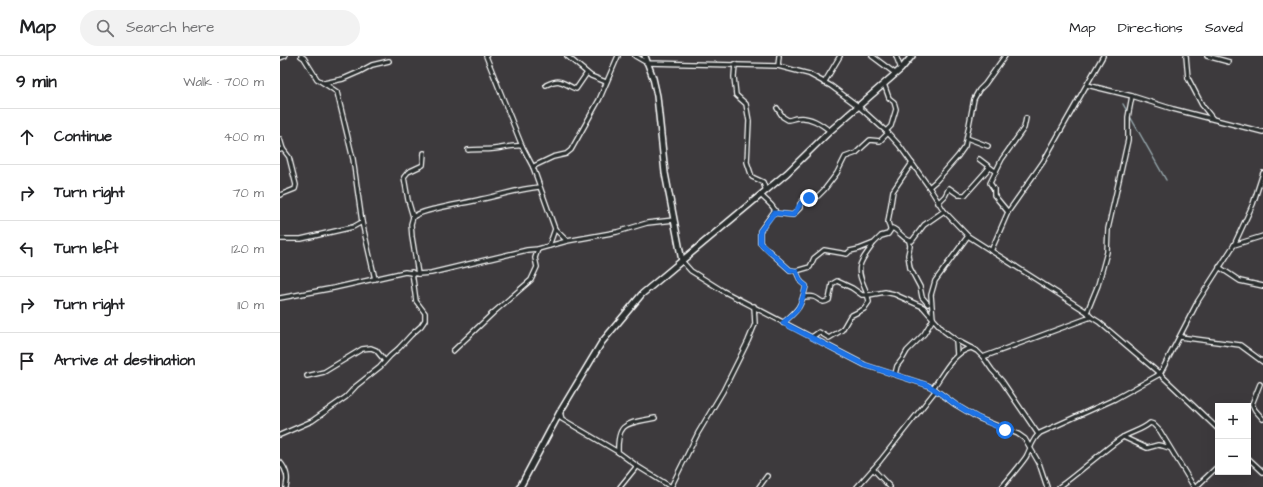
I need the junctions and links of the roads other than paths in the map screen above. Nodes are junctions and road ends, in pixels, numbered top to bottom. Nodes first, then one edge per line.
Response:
1 (285, 56) edge
2 (301, 56) edge
3 (486, 56) edge
4 (567, 56) edge
5 (618, 56) edge
6 (635, 56) edge
7 (645, 56) edge
8 (779, 56) edge
9 (840, 56) edge
10 (872, 56) edge
11 (896, 56) edge
12 (912, 56) edge
13 (1005, 56) edge
14 (1103, 56) edge
15 (1186, 56) edge
16 (1207, 56) edge
17 (280, 58) edge
18 (389, 62) dead end
19 (1229, 62) dead end
20 (647, 63) junction
21 (735, 64) junction
22 (778, 66) junction
23 (901, 69) junction
24 (587, 74) junction
25 (896, 74) junction
26 (606, 82) junction
27 (324, 83) junction
28 (824, 83) junction
29 (884, 84) junction
30 (546, 85) dead end
31 (1087, 85) junction
32 (1132, 96) junction
33 (858, 106) junction
34 (777, 108) dead end
35 (1026, 118) dead end
36 (1213, 119) junction
37 (830, 131) junction
38 (887, 132) junction
39 (1263, 132) edge
40 (967, 138) junction
41 (280, 139) edge
42 (522, 146) junction
43 (988, 146) dead end
44 (282, 150) edge
45 (468, 150) dead end
46 (424, 153) dead end
47 (979, 159) dead end
48 (912, 163) junction
49 (533, 168) junction
50 (989, 168) junction
51 (996, 172) junction
52 (1263, 173) edge
53 (539, 187) junction
54 (929, 187) junction
55 (766, 191) junction
56 (280, 195) edge
57 (761, 195) junction
58 (938, 202) junction
59 (944, 211) junction
60 (1008, 212) junction
61 (774, 213) junction
62 (413, 217) junction
63 (674, 220) junction
64 (362, 222) junction
65 (555, 229) junction
66 (890, 229) junction
67 (968, 236) junction
68 (1263, 236) edge
69 (280, 239) edge
70 (566, 241) junction
71 (909, 241) junction
72 (874, 243) junction
73 (1234, 245) junction
74 (549, 246) junction
75 (538, 249) junction
76 (991, 251) junction
77 (682, 261) junction
78 (1219, 267) junction
79 (796, 271) junction
80 (412, 272) junction
81 (418, 274) junction
82 (375, 279) junction
83 (1263, 286) edge
84 (869, 295) junction
85 (803, 297) junction
86 (280, 298) edge
87 (932, 302) junction
88 (928, 304) junction
89 (754, 306) junction
90 (923, 307) junction
91 (1087, 312) junction
92 (1090, 317) junction
93 (933, 319) junction
94 (783, 323) junction
95 (812, 337) junction
96 (1180, 337) junction
97 (956, 340) junction
98 (971, 348) junction
99 (453, 351) dead end
100 (957, 355) junction
101 (984, 357) junction
102 (386, 361) junction
103 (1263, 362) edge
104 (895, 374) junction
105 (1160, 374) junction
106 (306, 376) dead end
107 (1260, 384) dead end
108 (934, 389) junction
109 (560, 412) junction
110 (655, 418) dead end
111 (1263, 419) edge
112 (1215, 426) edge
113 (1038, 434) junction
114 (280, 435) edge
115 (1123, 437) junction
116 (1030, 448) junction
117 (1170, 448) junction
118 (618, 452) junction
119 (1251, 461) edge
120 (280, 462) edge
121 (636, 466) junction
122 (873, 469) junction
123 (1215, 469) edge
124 (1263, 472) edge
125 (767, 476) dead end
126 (889, 486) edge
127 (286, 487) edge
128 (520, 487) edge
129 (620, 487) edge
130 (671, 487) edge
131 (759, 487) edge
132 (856, 487) edge
133 (1002, 487) edge
134 (1047, 487) edge
135 (1059, 487) edge
136 (1197, 487) edge

1 - 17 street
2 - 27 street
3 - 42 street
4 - 24 street
5 - 26 street
6 - 20 street
7 - 20 main road
8 - 22 street
9 - 28 street
10 - 25 street
11 - 23 street
12 - 23 main road
13 - 40 street
14 - 31 street
15 - 36 street
16 - 19 street
18 - 27 street
20 - 21 street
20 - 63 main road
21 - 22 street
21 - 55 street
22 - 28 street
23 - 25 main road
24 - 26 street
24 - 30 street
25 - 29 main road
26 - 49 street
27 - 64 street
28 - 33 street
29 - 33 main road
29 - 38 street
31 - 32 street
31 - 60 street
32 - 36 street
32 - 91 street
33 - 37 main road
33 - 38 street
34 - 37 street
35 - 51 street
36 - 39 street
37 - 55 main road
38 - 48 street
38 - 61 street
40 - 43 street
40 - 54 street
41 - 44 street
42 - 45 street
42 - 49 street
44 - 56 street
46 - 62 street
47 - 50 street
48 - 54 street
48 - 66 street
49 - 53 street
50 - 51 street
50 - 58 street
51 - 60 street
52 - 73 street
53 - 62 street
53 - 65 street
54 - 58 street
55 - 57 main road
57 - 61 street
57 - 77 main road
58 - 59 street
59 - 67 street
59 - 71 street
60 - 76 street
61 - 79 street
62 - 81 street
63 - 70 street
63 - 77 main road
64 - 69 street
64 - 82 street
65 - 70 street
65 - 74 street
66 - 71 street
66 - 72 street
67 - 76 street
67 - 87 street
68 - 73 street
70 - 74 street
71 - 88 street
72 - 79 street
72 - 84 street
73 - 78 street
74 - 75 street
75 - 81 street
75 - 99 street
76 - 91 street
77 - 89 street
77 - 109 main road
78 - 83 street
78 - 96 street
79 - 85 street
80 - 81 street
80 - 82 street
80 - 102 street
82 - 86 street
84 - 85 street
84 - 90 street
84 - 95 street
85 - 94 street
87 - 88 street
87 - 93 street
88 - 90 street
89 - 94 street
89 - 130 street
90 - 93 street
91 - 92 street
92 - 101 street
92 - 105 street
93 - 97 street
93 - 104 street
94 - 95 street
95 - 104 street
96 - 103 street
96 - 105 street
97 - 98 street
97 - 100 street
98 - 100 street
98 - 101 street
100 - 108 street
101 - 113 street
102 - 106 street
102 - 114 street
104 - 108 street
105 - 112 street
105 - 113 street
107 - 111 street
108 - 116 street
108 - 122 street
109 - 118 street
109 - 128 main road
110 - 118 street
113 - 116 street
115 - 117 street
115 - 117 street
115 - 135 street
116 - 133 street
116 - 134 street
117 - 136 street
118 - 121 street
119 - 124 street
120 - 127 street
121 - 129 street
121 - 130 street
122 - 126 street
122 - 132 street
123 - 136 street
125 - 131 street

